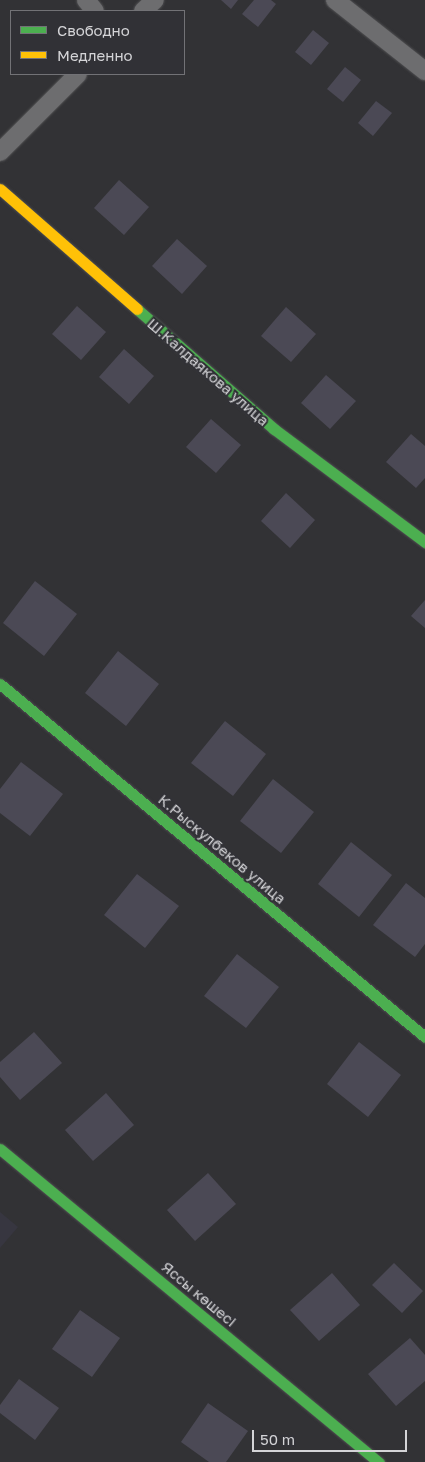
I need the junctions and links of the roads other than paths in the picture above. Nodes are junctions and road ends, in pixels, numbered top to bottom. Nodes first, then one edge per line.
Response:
1 (86, 0) edge
2 (156, 0) edge
3 (335, 0) edge
4 (94, 10) edge
5 (144, 10) edge
6 (425, 70) edge
7 (77, 75) edge
8 (0, 152) edge
9 (0, 189) edge
10 (425, 542) edge
11 (0, 684) edge
12 (425, 1037) edge
13 (0, 1149) edge
14 (380, 1462) edge

1 - 4 street
2 - 5 street
3 - 6 street
7 - 8 street
9 - 10 street, Ш.Калдаякова улица
11 - 12 street, К.Рыскулбеков улица
13 - 14 street, Яссы көшесі

